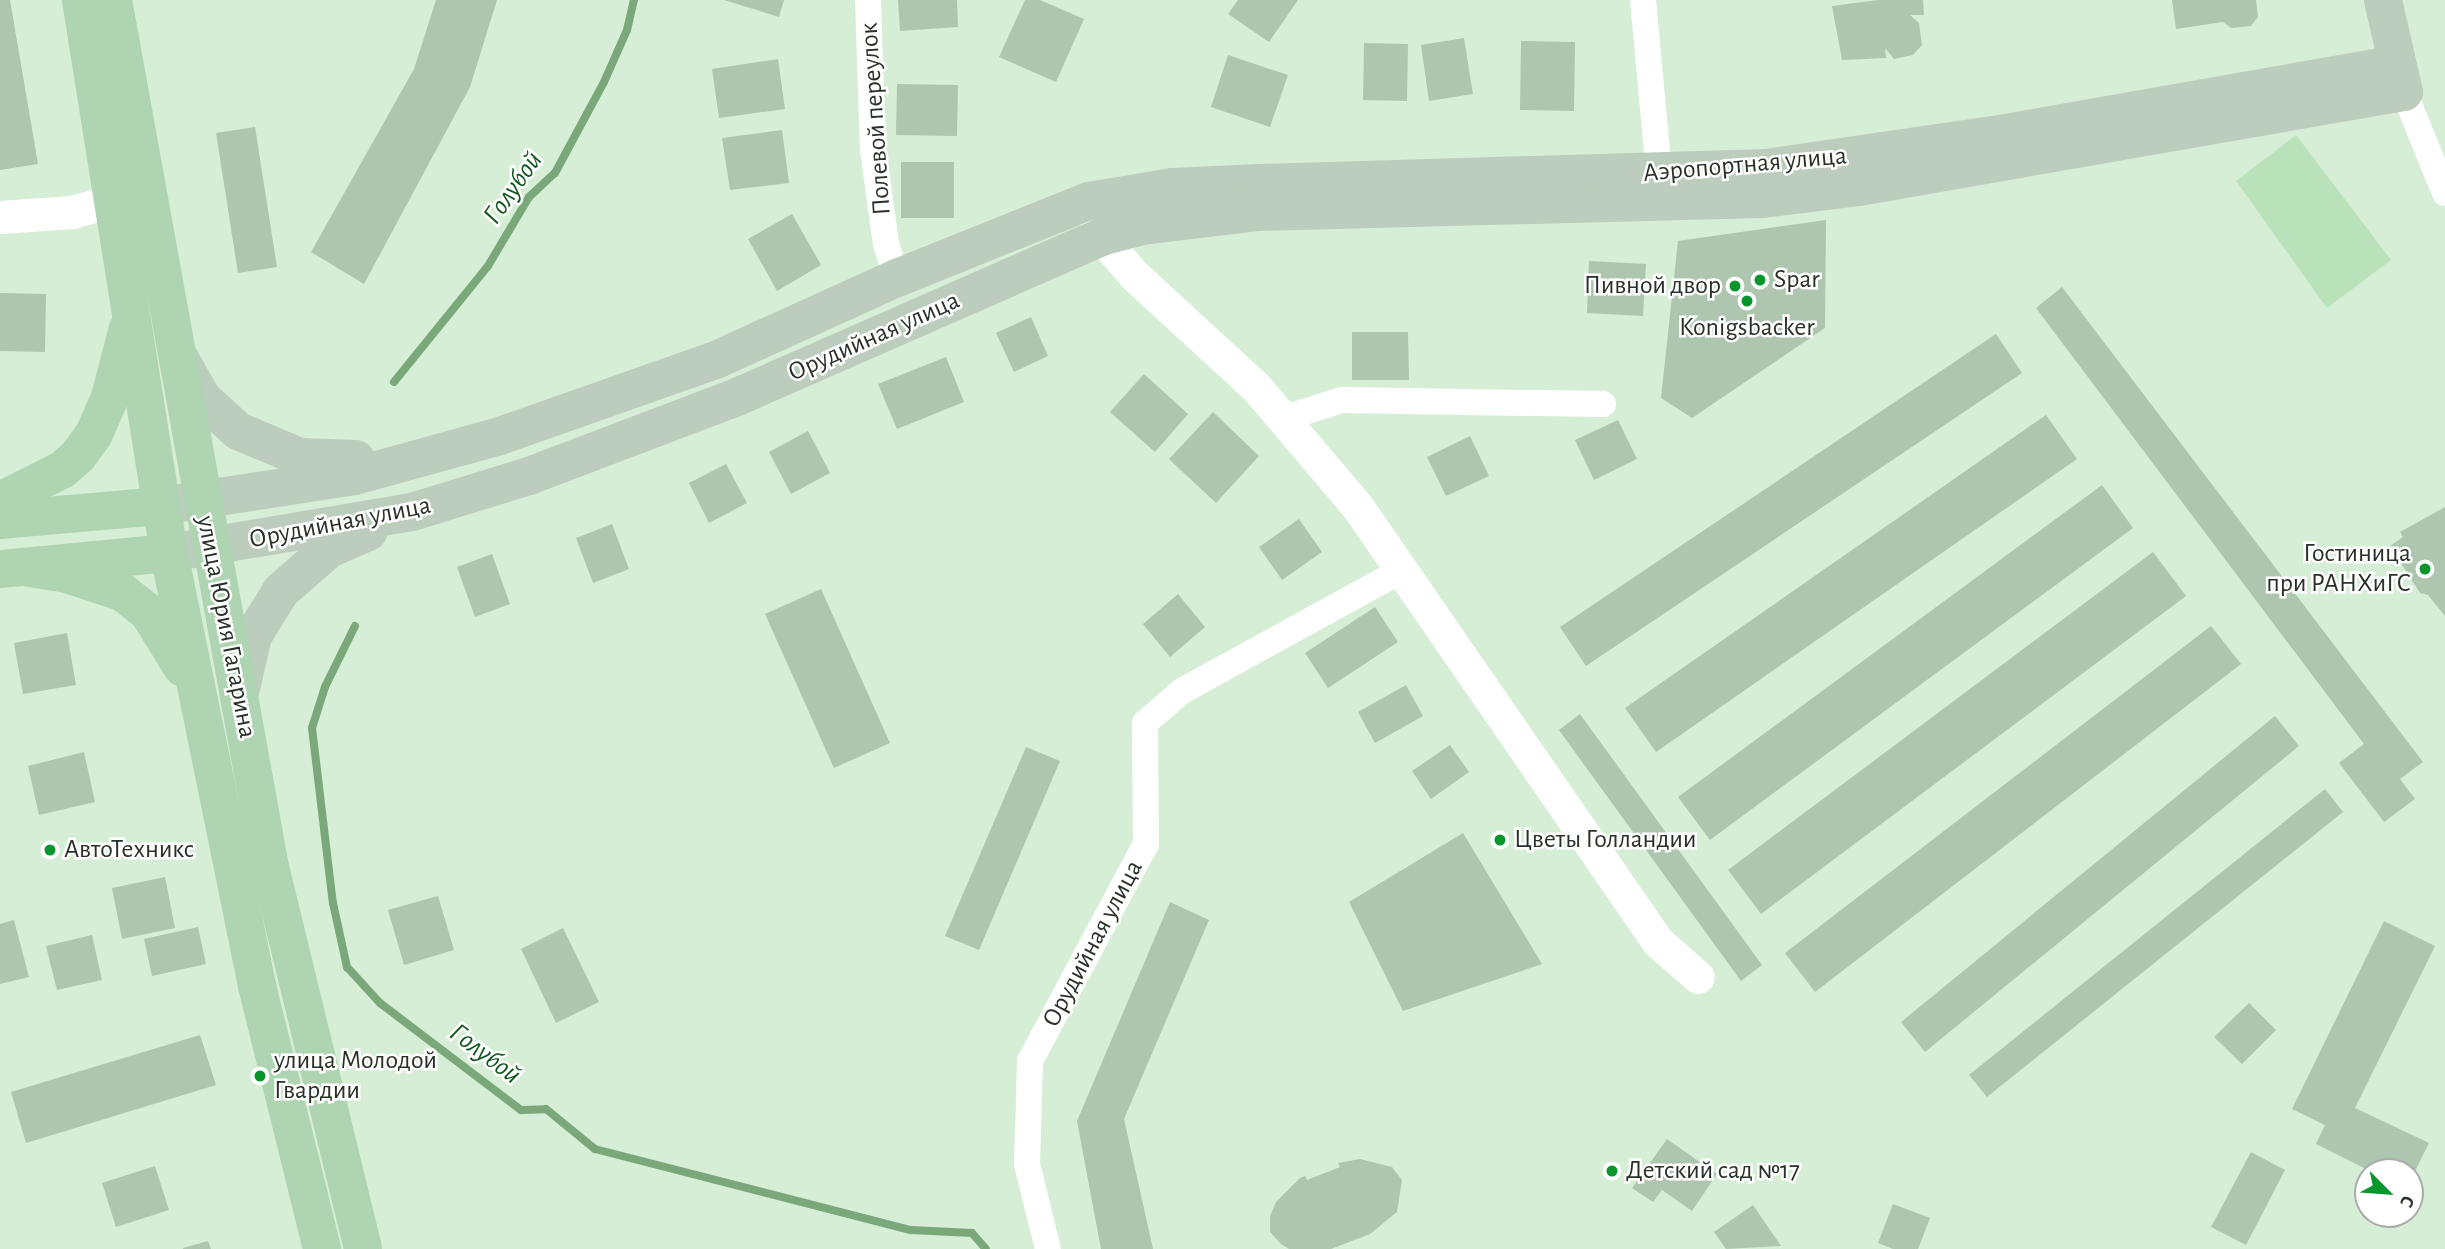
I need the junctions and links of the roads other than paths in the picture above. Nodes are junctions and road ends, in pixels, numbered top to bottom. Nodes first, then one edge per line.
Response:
1 (81, 0) edge
2 (113, 0) edge
3 (868, 0) edge
4 (1643, 0) edge
5 (2383, 0) edge
6 (2399, 78) junction
7 (1659, 173) junction
8 (2445, 193) edge
9 (115, 200) junction
10 (1089, 201) junction
11 (0, 217) edge
12 (1101, 237) junction
13 (897, 278) junction
14 (132, 313) junction
15 (173, 347) junction
16 (1603, 404) dead end
17 (1285, 418) junction
18 (411, 464) junction
19 (202, 500) junction
20 (0, 501) edge
21 (161, 506) junction
22 (412, 512) junction
23 (0, 520) edge
24 (211, 547) junction
25 (169, 553) junction
26 (15, 568) edge
27 (1402, 570) junction
28 (239, 697) junction
29 (200, 708) junction
30 (1698, 977) dead end
31 (321, 1249) edge
32 (363, 1249) edge
33 (1048, 1249) edge

1 - 9 main road, улица Юрия Гагарина
2 - 15 main road, улица Юрия Гагарина
3 - 13 street, Полевой переулок
4 - 7 street
5 - 6 main road
6 - 7 main road, Аэропортная улица
6 - 8 street
6 - 12 main road, Аэропортная улица
7 - 10 main road, Аэропортная улица
9 - 11 street
9 - 14 main road, улица Юрия Гагарина
10 - 12 street
10 - 13 main road, Орудийная улица
12 - 17 street
12 - 22 main road, Орудийная улица
13 - 18 main road, Орудийная улица
14 - 20 main road
14 - 21 main road, улица Юрия Гагарина
15 - 18 main road
15 - 19 main road, улица Юрия Гагарина
16 - 17 street
17 - 27 street
18 - 19 main road, Орудийная улица
19 - 21 main road, Орудийная улица
19 - 24 main road, улица Юрия Гагарина
21 - 23 main road
21 - 25 main road, улица Юрия Гагарина
22 - 24 main road, Орудийная улица
22 - 28 main road
24 - 25 main road, Орудийная улица
24 - 28 main road, улица Юрия Гагарина
25 - 26 main road
25 - 29 main road, улица Юрия Гагарина
26 - 29 main road
27 - 30 street
27 - 33 street, Орудийная улица
28 - 32 main road, улица Юрия Гагарина
29 - 31 main road, улица Юрия Гагарина

